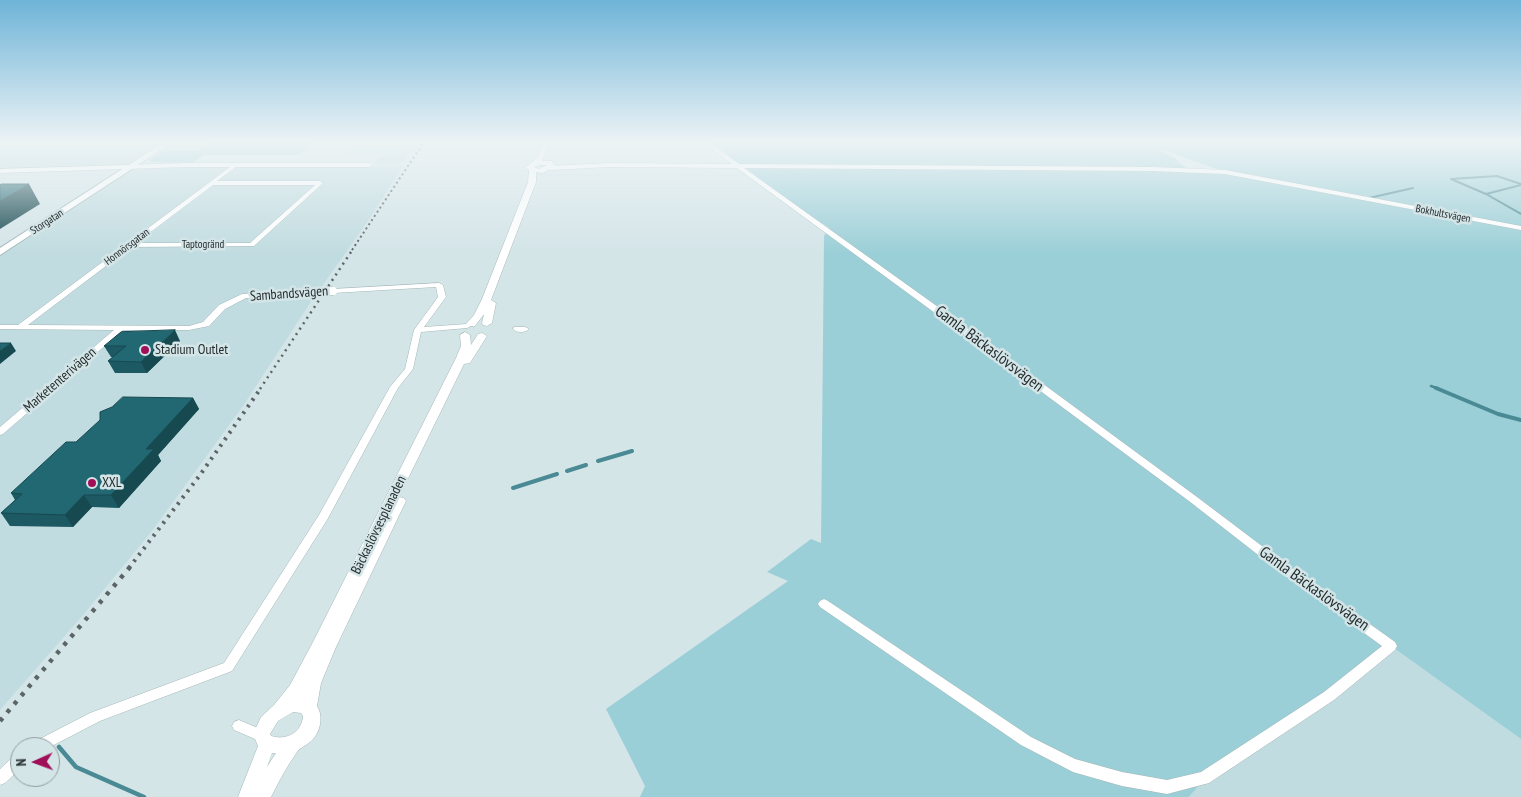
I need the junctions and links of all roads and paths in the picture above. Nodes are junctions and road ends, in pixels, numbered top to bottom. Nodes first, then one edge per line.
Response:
1 (107, 179) edge
2 (109, 179) edge
3 (215, 179) edge
4 (532, 179) edge
5 (538, 179) edge
6 (756, 179) edge
7 (1263, 179) edge
8 (210, 183) junction
9 (271, 228) joint
10 (1521, 228) edge
11 (0, 245) edge
12 (129, 245) junction
13 (0, 252) edge
14 (0, 328) edge
15 (20, 328) junction
16 (120, 329) junction
17 (418, 330) junction
18 (466, 330) junction
19 (484, 330) junction
20 (0, 432) edge
21 (824, 604) dead end
22 (308, 707) junction
23 (280, 710) junction
24 (239, 726) dead end
25 (56, 737) edge
26 (264, 740) junction
27 (293, 743) junction
28 (10, 769) edge
29 (0, 778) edge
30 (247, 797) edge
31 (262, 797) edge

1 - 11 main road, Storgatan
2 - 13 main road, Storgatan
3 - 8 street, Honnörsgatan
4 - 18 street, Bäckaslövsesplanaden
5 - 19 street, Bäckaslövsesplanaden
6 - 21 street, Gamla Bäckaslövsvägen
7 - 10 street, Bokhultsvägen
8 - 9 street
8 - 12 street, Honnörsgatan
9 - 12 street, Taptogränd
12 - 15 street, Honnörsgatan
14 - 15 street, Sambandsvägen
15 - 16 street, Sambandsvägen
16 - 17 street, Sambandsvägen, bridge
16 - 20 street, Marketenterivägen
17 - 18 street
17 - 25 street
18 - 19 street
18 - 23 street, Bäckaslövsesplanaden
19 - 22 street, Bäckaslövsesplanaden
22 - 23 street
22 - 27 street
23 - 26 street
24 - 26 street
26 - 27 street
26 - 30 street
27 - 31 street
28 - 29 street

